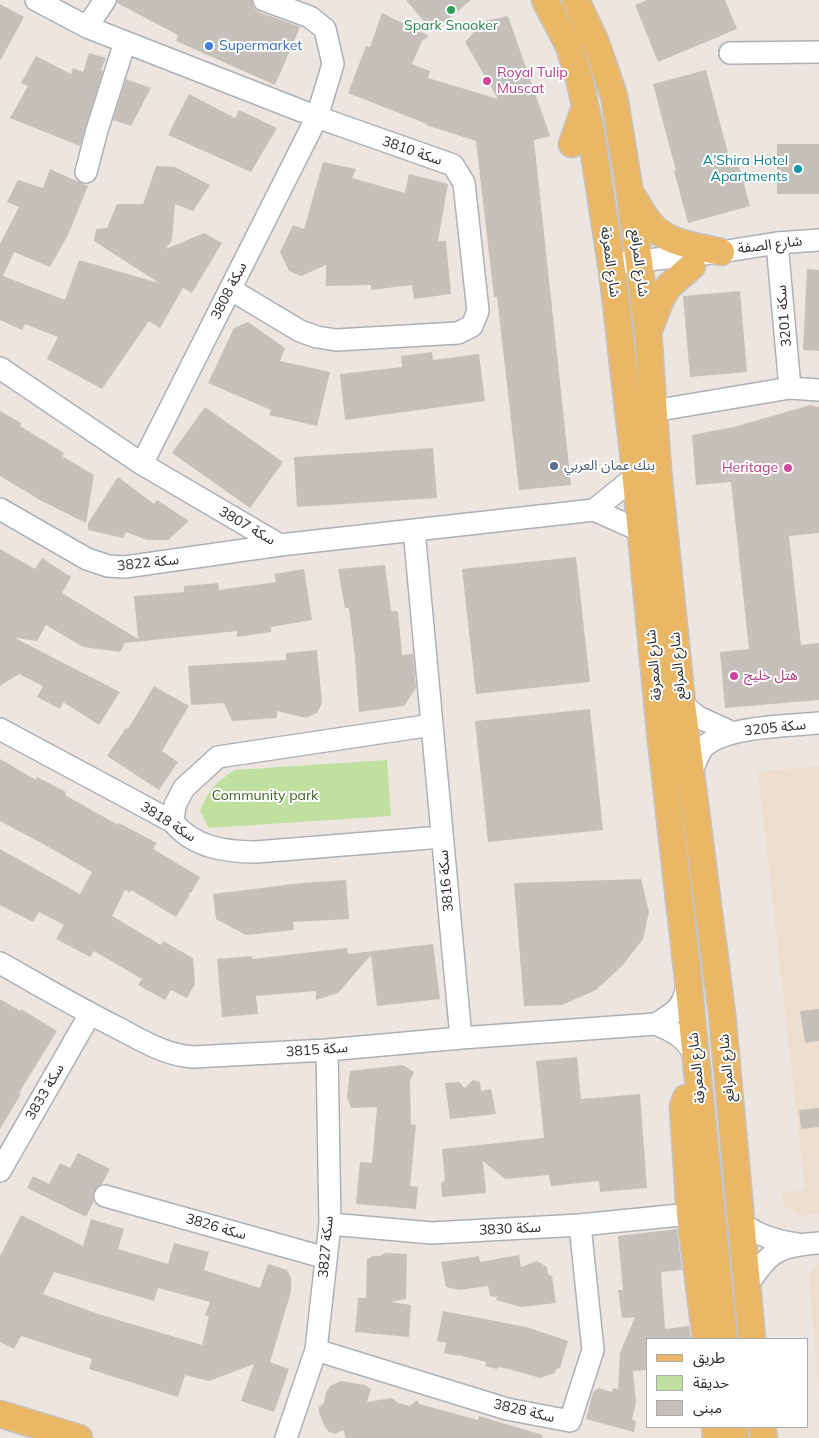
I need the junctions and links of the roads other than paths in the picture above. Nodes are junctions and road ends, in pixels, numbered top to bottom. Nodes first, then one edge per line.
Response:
1 (36, 0) edge
2 (105, 0) edge
3 (264, 0) edge
4 (544, 0) edge
5 (576, 0) edge
6 (87, 27) junction
7 (125, 42) junction
8 (819, 52) edge
9 (730, 53) dead end
10 (585, 107) junction
11 (317, 117) junction
12 (572, 144) dead end
13 (86, 172) dead end
14 (630, 193) junction
15 (819, 240) edge
16 (777, 243) junction
17 (721, 252) junction
18 (692, 266) junction
19 (639, 267) junction
20 (612, 270) junction
21 (230, 289) junction
22 (648, 332) junction
23 (0, 368) edge
24 (790, 388) junction
25 (819, 390) edge
26 (653, 412) junction
27 (142, 464) junction
28 (636, 476) junction
29 (0, 509) edge
30 (594, 510) junction
31 (414, 530) junction
32 (641, 531) junction
33 (280, 545) junction
34 (682, 704) junction
35 (819, 723) edge
36 (432, 725) junction
37 (0, 729) edge
38 (731, 732) junction
39 (690, 776) junction
40 (173, 822) junction
41 (442, 837) junction
42 (0, 963) edge
43 (688, 983) junction
44 (90, 1014) junction
45 (656, 1024) junction
46 (461, 1038) junction
47 (327, 1050) junction
48 (696, 1060) junction
49 (0, 1170) edge
50 (105, 1196) dead end
51 (690, 1214) junction
52 (742, 1223) junction
53 (330, 1224) junction
54 (580, 1225) junction
55 (810, 1243) edge
56 (326, 1258) junction
57 (747, 1285) junction
58 (706, 1338) edge
59 (724, 1338) edge
60 (752, 1338) edge
61 (316, 1350) junction
62 (0, 1414) edge
63 (79, 1438) edge
64 (286, 1438) edge

1 - 6 street, سكة 3810
2 - 6 street
3 - 11 street, سكة 3808
4 - 10 main road, شارع المعرفة
5 - 14 main road, شارع المرافع
6 - 7 street, سكة 3810
7 - 11 street, سكة 3810
7 - 13 street
8 - 9 street
10 - 12 main road
10 - 20 main road, شارع المعرفة
11 - 21 street, سكة 3808
11 - 21 street, سكة 3810
14 - 17 main road
14 - 19 main road, شارع المرافع
15 - 16 street, شارع الصفة
16 - 17 street, شارع الصفة
16 - 24 street, سكة 3201
17 - 18 street, شارع الصفة
17 - 19 street, شارع الصفة
18 - 19 street, شارع الصفة
18 - 22 main road
19 - 20 street, شارع الصفة
19 - 22 main road, شارع المرافع
20 - 28 main road, شارع المعرفة
21 - 27 street, سكة 3808
22 - 26 main road, شارع المرافع
23 - 27 street, سكة 3807
24 - 25 street
24 - 26 street
26 - 34 main road, شارع المرافع
27 - 33 street, سكة 3807
28 - 30 street
28 - 32 main road, شارع المعرفة
29 - 33 street, سكة 3822
30 - 31 street, سكة 3807
30 - 32 street
31 - 33 street, سكة 3807
31 - 36 street, سكة 3816
32 - 43 main road, شارع المعرفة
34 - 38 street, سكة 3205
34 - 39 main road, شارع المرافع
35 - 38 street, سكة 3205
36 - 40 street
36 - 41 street, سكة 3816
37 - 40 street, سكة 3818
38 - 39 street, سكة 3205
39 - 52 main road, شارع المرافع
40 - 41 street, سكة 3818
41 - 46 street, سكة 3816
42 - 44 street, سكة 3815
43 - 45 street
43 - 48 main road, شارع المعرفة
44 - 47 street, سكة 3815
44 - 49 street, سكة 3833
45 - 46 street, سكة 3815
45 - 48 street, سكة 3815
46 - 47 street, سكة 3815
47 - 53 street, سكة 3827
48 - 51 main road
48 - 59 main road, شارع المعرفة
50 - 56 street, سكة 3826
51 - 54 street, سكة 3830
51 - 58 main road
52 - 55 street
52 - 57 main road, شارع المرافع
53 - 54 street, سكة 3830
53 - 56 street, سكة 3827
54 - 61 street, سكة 3828
55 - 57 street
56 - 61 street, سكة 3827
57 - 60 main road, شارع المرافع
61 - 64 street, سكة 3827
62 - 63 main road

